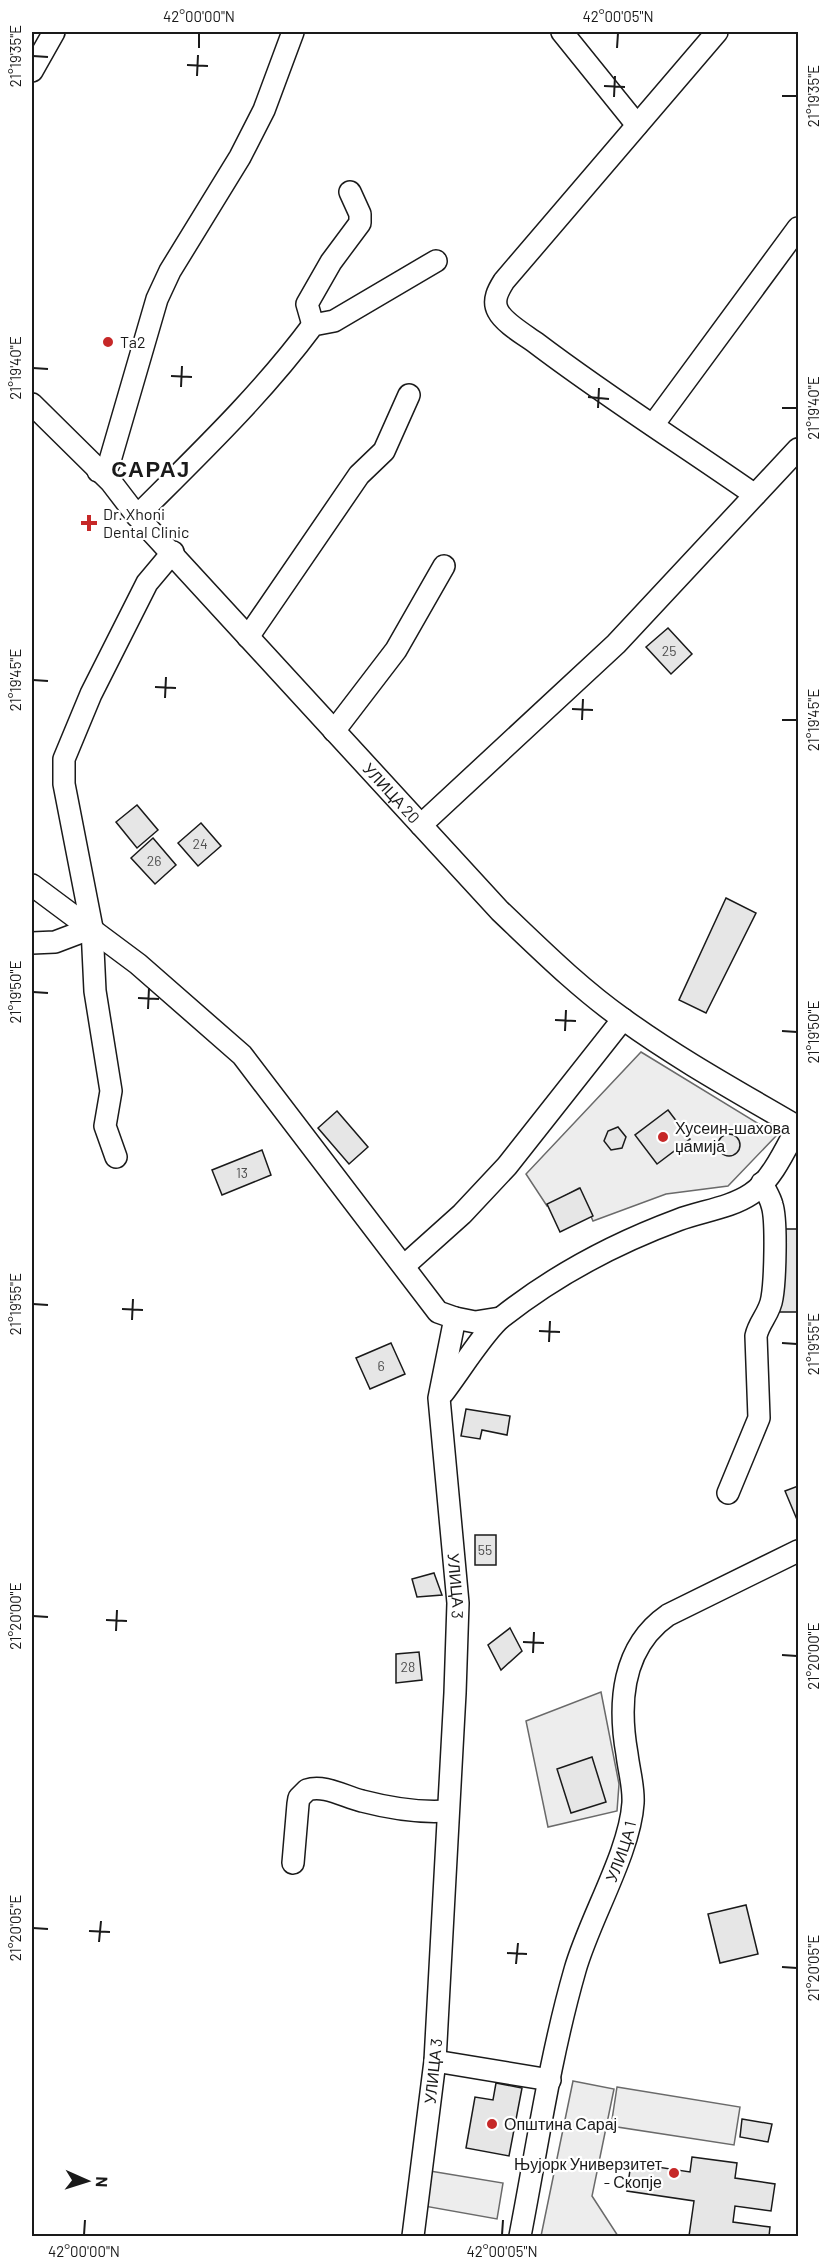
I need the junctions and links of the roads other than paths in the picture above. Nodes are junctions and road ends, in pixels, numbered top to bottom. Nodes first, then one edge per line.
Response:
1 (54, 32) edge
2 (293, 32) edge
3 (717, 32) edge
4 (558, 34) edge
5 (32, 71) edge
6 (637, 124) junction
7 (350, 192) dead end
8 (798, 228) edge
9 (436, 261) dead end
10 (313, 325) junction
11 (409, 395) dead end
12 (32, 404) edge
13 (653, 425) junction
14 (798, 449) edge
15 (98, 471) junction
16 (755, 495) junction
17 (137, 516) junction
18 (172, 552) junction
19 (444, 567) dead end
20 (248, 637) junction
21 (334, 730) junction
22 (421, 825) junction
23 (32, 885) edge
24 (92, 928) junction
25 (32, 944) edge
26 (624, 1019) junction
27 (798, 1126) edge
28 (116, 1157) dead end
29 (762, 1183) junction
30 (404, 1266) junction
31 (455, 1318) junction
32 (500, 1318) junction
33 (439, 1398) junction
34 (728, 1493) dead end
35 (798, 1551) edge
36 (447, 1811) junction
37 (293, 1863) dead end
38 (435, 2061) junction
39 (550, 2080) junction
40 (413, 2236) edge
41 (520, 2236) edge

1 - 5 street
2 - 15 street
3 - 6 street
4 - 6 street
6 - 13 street
7 - 10 street
8 - 13 street
9 - 10 street
10 - 17 street
11 - 20 street
12 - 15 street, УЛИЦА 20
13 - 16 street
14 - 16 street
15 - 17 street, УЛИЦА 20
16 - 22 street
17 - 18 street, УЛИЦА 20
18 - 20 street, УЛИЦА 20
18 - 24 street
19 - 21 street
20 - 21 street, УЛИЦА 20
21 - 22 street, УЛИЦА 20
22 - 26 street, УЛИЦА 20
23 - 24 street
24 - 25 street
24 - 28 street
24 - 30 street
26 - 27 street, УЛИЦА 20
26 - 30 street
27 - 29 street
29 - 32 street
29 - 34 street
30 - 31 street
31 - 32 street
31 - 33 street, УЛИЦА 3
32 - 33 street
33 - 36 street, УЛИЦА 3
35 - 39 street, УЛИЦА 1
36 - 37 street
36 - 38 street, УЛИЦА 3
38 - 39 street
38 - 40 street, УЛИЦА 3
39 - 41 street, УЛИЦА 1

